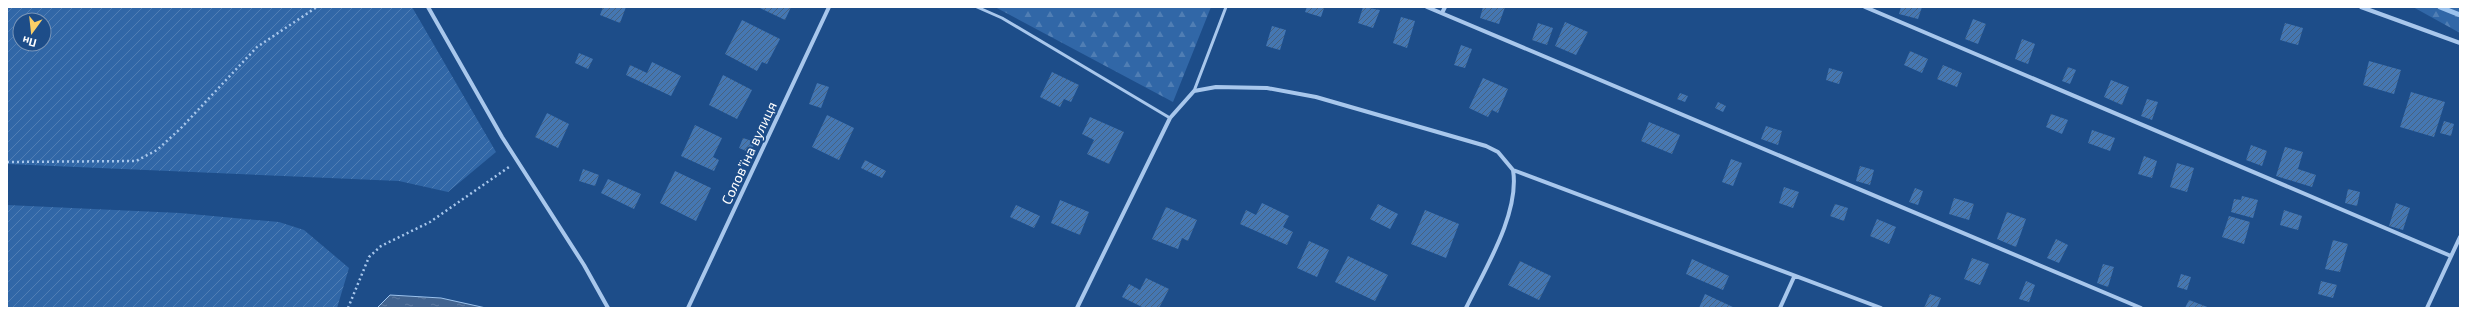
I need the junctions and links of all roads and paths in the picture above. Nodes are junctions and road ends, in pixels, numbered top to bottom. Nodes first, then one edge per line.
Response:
1 (317, 7) edge
2 (428, 7) edge
3 (829, 7) edge
4 (978, 7) edge
5 (1226, 7) edge
6 (1427, 7) edge
7 (1445, 7) edge
8 (1865, 7) edge
9 (2361, 7) edge
10 (1442, 13) junction
11 (2460, 43) edge
12 (1194, 91) junction
13 (1170, 118) junction
14 (518, 161) junction
15 (7, 162) edge
16 (1513, 170) junction
17 (2460, 237) edge
18 (2451, 256) junction
19 (1794, 276) junction
20 (348, 308) edge
21 (608, 308) edge
22 (688, 308) edge
23 (1077, 308) edge
24 (1466, 308) edge
25 (1780, 308) edge
26 (1881, 308) edge
27 (2141, 308) edge
28 (2427, 308) edge

1 - 15 path
2 - 14 street
3 - 22 street, Соловʼїна вулиця
4 - 13 lane
5 - 12 lane
6 - 10 street
7 - 10 street
8 - 18 street
9 - 11 street
10 - 27 street
12 - 13 street
12 - 16 street
13 - 23 street
14 - 20 path
14 - 21 street
16 - 19 street
16 - 24 street
17 - 18 street
18 - 28 street
19 - 25 street
19 - 26 street

